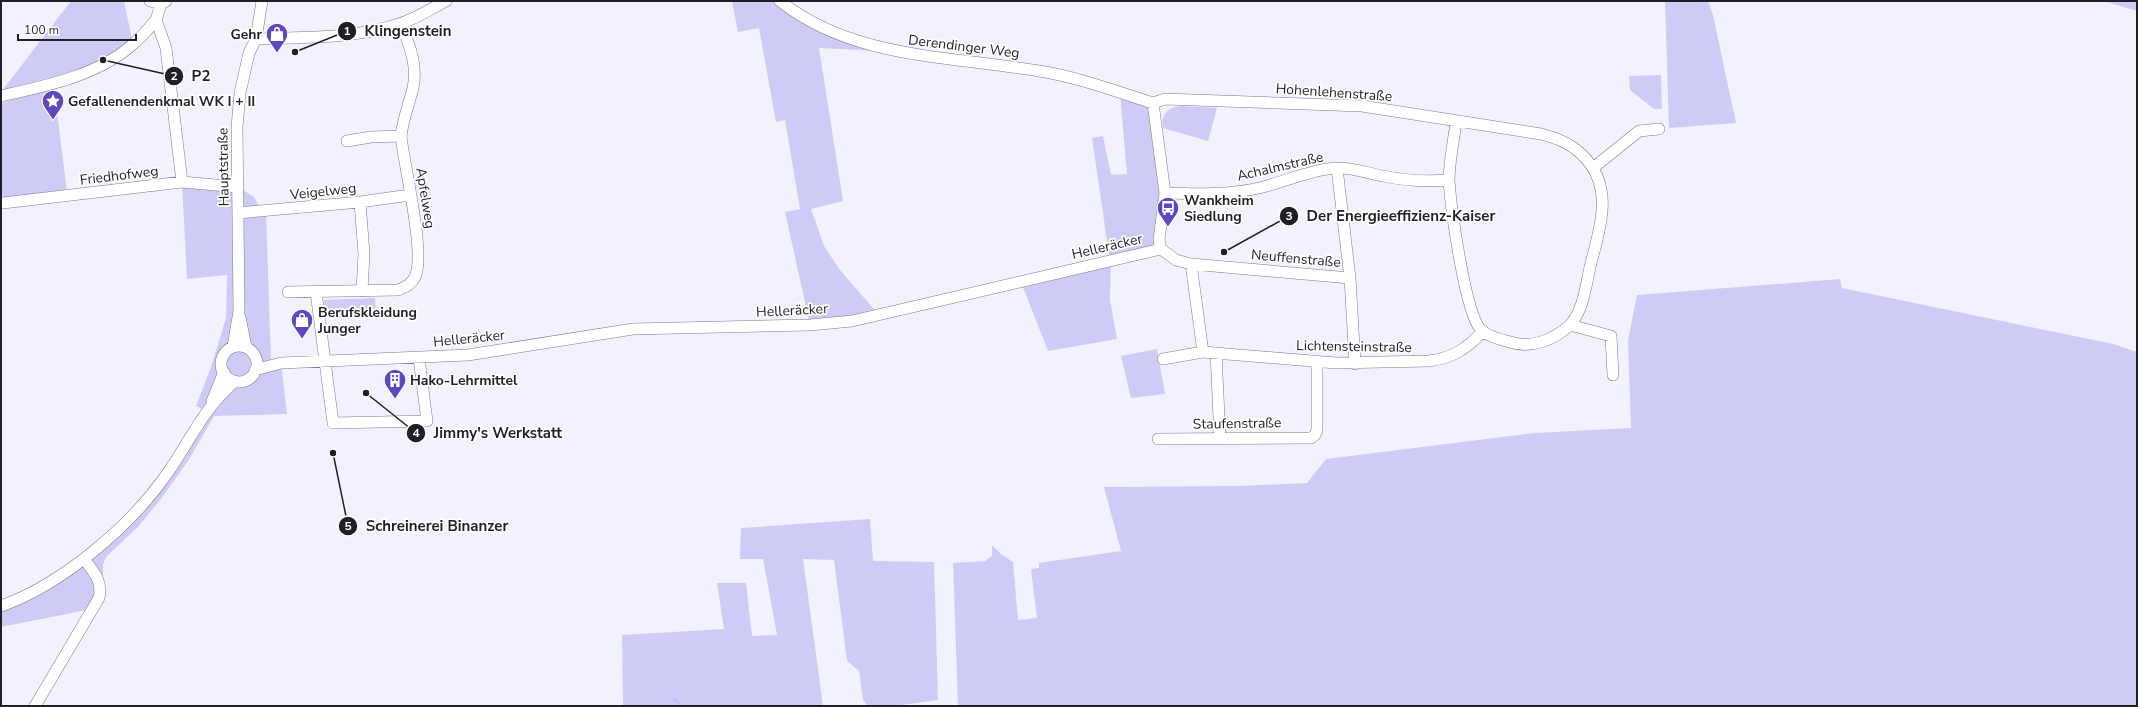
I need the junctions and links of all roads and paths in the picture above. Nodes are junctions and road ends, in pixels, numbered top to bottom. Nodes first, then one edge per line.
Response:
1 (150, 1) edge
2 (262, 1) edge
3 (446, 1) edge
4 (780, 1) edge
5 (164, 2) edge
6 (156, 20) junction
7 (401, 24) junction
8 (256, 39) junction
9 (1, 96) edge
10 (1153, 103) junction
11 (1456, 121) junction
12 (1659, 129) dead end
13 (401, 136) junction
14 (347, 141) dead end
15 (1337, 168) junction
16 (1593, 168) junction
17 (1449, 180) junction
18 (182, 182) junction
19 (238, 186) junction
20 (1165, 193) junction
21 (410, 195) junction
22 (360, 202) junction
23 (3, 203) dead end
24 (238, 213) junction
25 (1161, 249) junction
26 (1192, 264) junction
27 (1350, 278) junction
28 (362, 290) junction
29 (288, 292) dead end
30 (316, 292) junction
31 (239, 311) junction
32 (1570, 325) junction
33 (1483, 331) junction
34 (233, 347) junction
35 (246, 347) junction
36 (1203, 352) junction
37 (1216, 353) junction
38 (255, 356) junction
39 (419, 358) junction
40 (1163, 359) dead end
41 (325, 361) junction
42 (1317, 362) junction
43 (281, 364) junction
44 (1355, 364) junction
45 (255, 370) junction
46 (224, 372) junction
47 (1613, 375) dead end
48 (236, 381) junction
49 (211, 405) junction
50 (1220, 438) junction
51 (1158, 439) dead end
52 (84, 559) junction
53 (1, 606) edge
54 (35, 706) edge

1 - 5 street
2 - 8 street, Hauptstraße
3 - 7 street
4 - 10 street, Derendinger Weg
5 - 6 street
6 - 9 street
6 - 18 street
7 - 8 street
7 - 13 street, Apfelweg
8 - 19 street, Hauptstraße
10 - 11 street, Hohenlehenstraße
10 - 20 street
11 - 16 street, Hohenlehenstraße
11 - 17 street
12 - 16 street
13 - 14 street
13 - 21 street, Apfelweg
15 - 17 street, Achalmstraße
15 - 20 street, Achalmstraße
15 - 27 street
16 - 32 street
17 - 33 street
18 - 19 street, Friedhofweg
18 - 23 street, Friedhofweg
19 - 24 street, Hauptstraße
20 - 25 street
21 - 22 street, Veigelweg
21 - 28 street, Apfelweg
22 - 24 street, Veigelweg
22 - 28 street
24 - 31 street, Hauptstraße
25 - 26 street, Neuffenstraße
25 - 39 street, Helleräcker
26 - 27 street, Neuffenstraße
26 - 36 street
27 - 44 street
28 - 30 street, Apfelweg
29 - 30 street, Apfelweg
30 - 41 street
31 - 34 street
31 - 35 street
32 - 33 street
32 - 47 street
33 - 44 street, Lichtensteinstraße
34 - 35 street
34 - 46 street
35 - 38 street
36 - 37 street, Lichtensteinstraße
36 - 40 street, Lichtensteinstraße
37 - 42 street, Lichtensteinstraße
37 - 50 street
38 - 43 street, Helleräcker
38 - 45 street
39 - 41 street, Helleräcker
39 - 41 street, Helleräcker
41 - 43 street, Helleräcker
42 - 44 street, Lichtensteinstraße
42 - 50 street, Staufenstraße
43 - 45 street, Helleräcker
45 - 48 street
46 - 48 street
46 - 49 street
48 - 49 street
49 - 52 street
50 - 51 street, Staufenstraße
52 - 53 street
52 - 54 street

